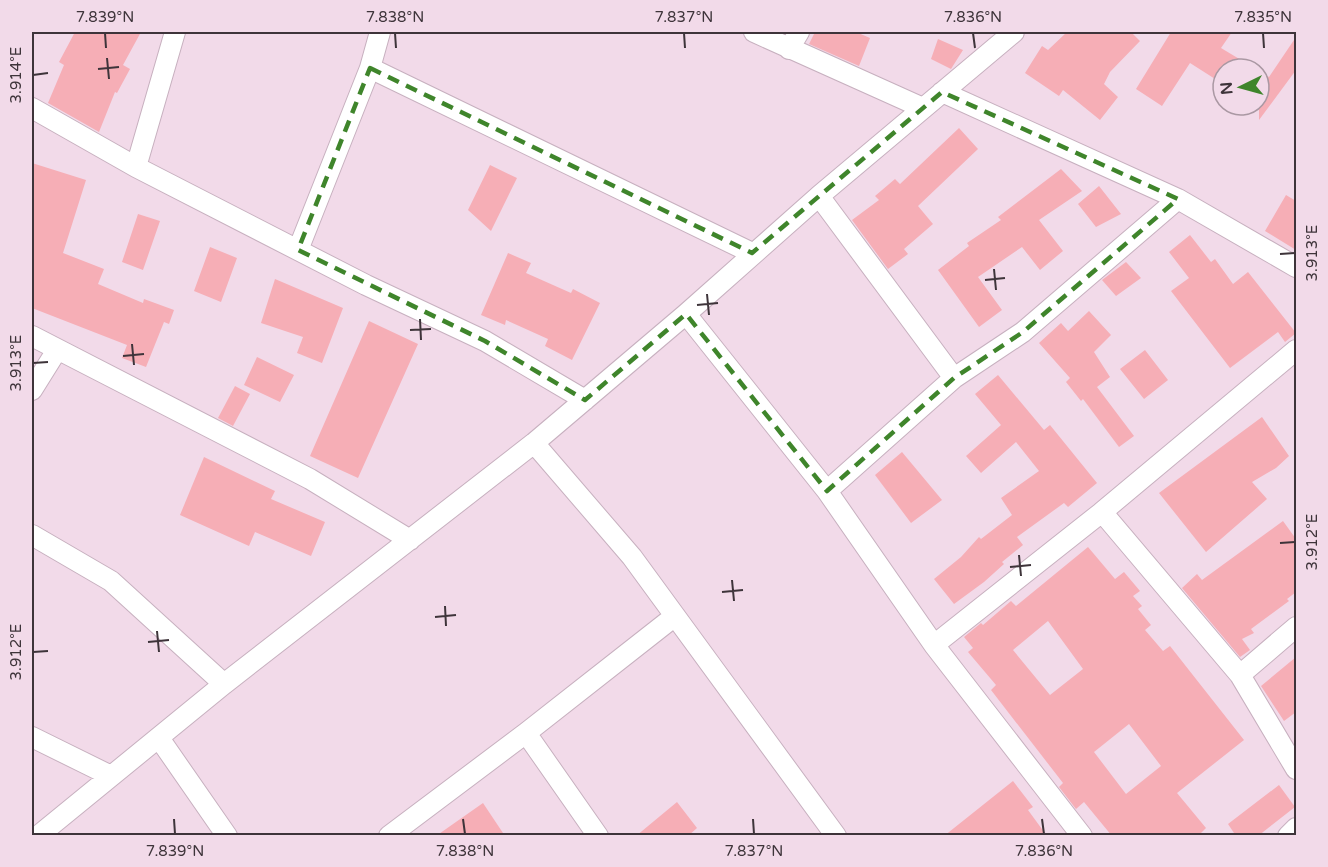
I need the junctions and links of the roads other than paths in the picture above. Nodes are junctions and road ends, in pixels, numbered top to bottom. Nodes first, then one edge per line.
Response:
1 (175, 32) edge
2 (380, 32) edge
3 (754, 32) edge
4 (800, 32) edge
5 (1006, 34) edge
6 (789, 49) junction
7 (370, 68) junction
8 (942, 92) junction
9 (32, 108) edge
10 (923, 108) junction
11 (136, 167) junction
12 (819, 196) junction
13 (1178, 200) junction
14 (298, 250) junction
15 (752, 253) junction
16 (1296, 267) edge
17 (686, 314) junction
18 (32, 336) edge
19 (57, 350) junction
20 (1296, 350) edge
21 (954, 378) junction
22 (32, 390) edge
23 (585, 400) junction
24 (534, 443) junction
25 (827, 490) junction
26 (1102, 512) junction
27 (32, 535) edge
28 (410, 540) junction
29 (675, 616) junction
30 (1296, 627) edge
31 (934, 645) junction
32 (1240, 675) junction
33 (224, 684) junction
34 (526, 733) junction
35 (32, 737) edge
36 (159, 738) junction
37 (1296, 769) edge
38 (111, 776) junction
39 (1296, 828) edge
40 (38, 836) edge
41 (227, 836) edge
42 (388, 836) edge
43 (598, 836) edge
44 (836, 836) edge
45 (1082, 836) edge
46 (1288, 836) edge

1 - 11 street
2 - 7 street
3 - 6 street
4 - 6 street
5 - 8 street
6 - 10 street
7 - 14 street
7 - 15 street
8 - 10 street
8 - 13 street
9 - 11 street
10 - 12 street
11 - 14 street
12 - 15 street
12 - 21 street
13 - 16 street
13 - 21 street
14 - 23 street
15 - 17 street
17 - 23 street
17 - 25 street
18 - 19 street
19 - 22 street
19 - 28 street
20 - 26 street
21 - 25 street
23 - 24 street
24 - 28 street
24 - 29 street
25 - 31 street
26 - 31 street
26 - 32 street
27 - 33 street
28 - 33 street
29 - 34 street
29 - 44 street
30 - 32 street
31 - 45 street
32 - 37 street
33 - 36 street
34 - 42 street
34 - 43 street
35 - 38 street
36 - 38 street
36 - 41 street
38 - 40 street
39 - 46 street

